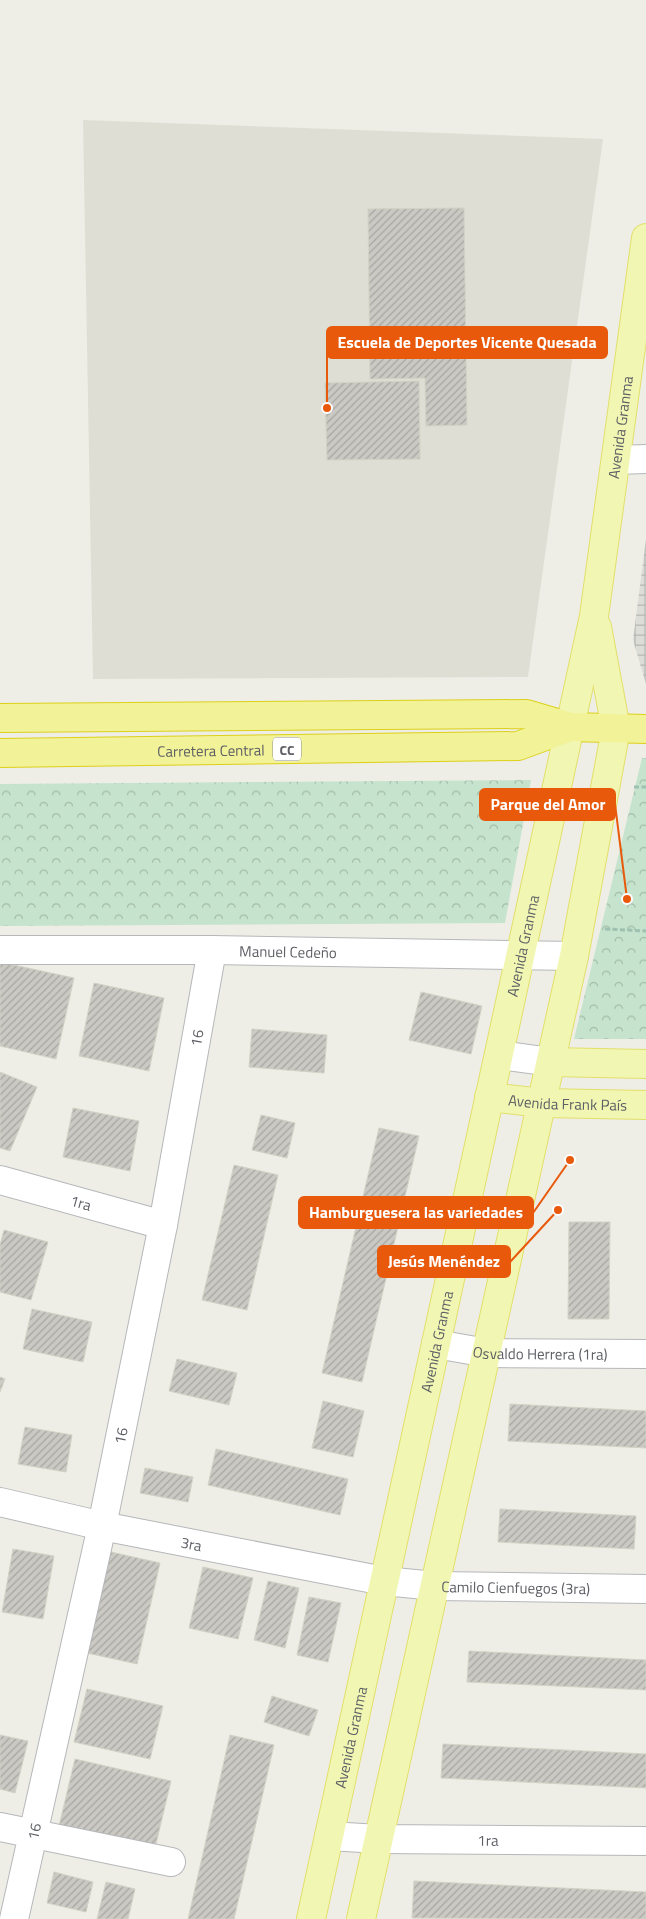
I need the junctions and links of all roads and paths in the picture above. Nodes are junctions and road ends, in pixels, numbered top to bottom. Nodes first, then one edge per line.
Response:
1 (646, 238) edge
2 (646, 459) edge
3 (616, 460) junction
4 (594, 616) junction
5 (0, 718) edge
6 (570, 727) junction
7 (616, 729) junction
8 (646, 729) edge
9 (0, 752) edge
10 (580, 928) junction
11 (646, 931) edge
12 (0, 950) edge
13 (212, 950) junction
14 (520, 956) junction
15 (574, 956) junction
16 (499, 1054) junction
17 (551, 1062) junction
18 (646, 1064) edge
19 (489, 1097) junction
20 (542, 1103) junction
21 (646, 1105) edge
22 (0, 1180) edge
23 (163, 1225) junction
24 (436, 1344) junction
25 (487, 1353) junction
26 (646, 1354) edge
27 (0, 1502) edge
28 (102, 1526) junction
29 (384, 1581) junction
30 (435, 1586) junction
31 (646, 1589) edge
32 (0, 1826) edge
33 (34, 1835) junction
34 (329, 1836) junction
35 (379, 1839) junction
36 (646, 1841) edge
37 (171, 1862) dead end
38 (14, 1919) edge
39 (311, 1919) edge
40 (361, 1919) edge

1 - 3 main road, Avenida Granma
2 - 3 street
3 - 4 main road, Avenida Granma
4 - 6 main road, Avenida Granma
4 - 7 main road, Avenida Granma
5 - 6 highway, Carretera Central / CC
6 - 7 highway, Carretera Central / CC
6 - 9 highway, Carretera Central / CC
6 - 14 main road, Avenida Granma
7 - 8 highway, Carretera Central / CC
7 - 10 main road, Avenida Granma
10 - 11 path
10 - 15 main road, Avenida Granma
12 - 13 street, Manuel Cedeño
13 - 14 street, Manuel Cedeño
13 - 23 street, 16
14 - 15 street, Manuel Cedeño
14 - 16 main road, Avenida Granma
15 - 17 main road, Avenida Granma
16 - 17 street
16 - 19 main road, Avenida Granma
17 - 18 main road
17 - 20 main road, Avenida Granma
19 - 20 main road, Avenida Frank País
19 - 24 main road, Avenida Granma
20 - 21 main road, Avenida Frank País
20 - 25 main road, Avenida Granma
22 - 23 street, 1ra
23 - 28 street, 16
24 - 25 street, Osvaldo Herrera (1ra)
24 - 29 main road, Avenida Granma
25 - 26 street, Osvaldo Herrera (1ra)
25 - 30 main road, Avenida Granma
27 - 28 street, 3ra
28 - 29 street, 3ra
28 - 33 street, 16
29 - 30 street, Camilo Cienfuegos (3ra)
29 - 34 main road, Avenida Granma
30 - 31 street, Camilo Cienfuegos (3ra)
30 - 35 main road, Avenida Granma
32 - 33 street
33 - 37 street
33 - 38 street, 16
34 - 35 street, 1ra
34 - 39 main road, Avenida Granma
35 - 36 street, 1ra
35 - 40 main road, Avenida Granma

